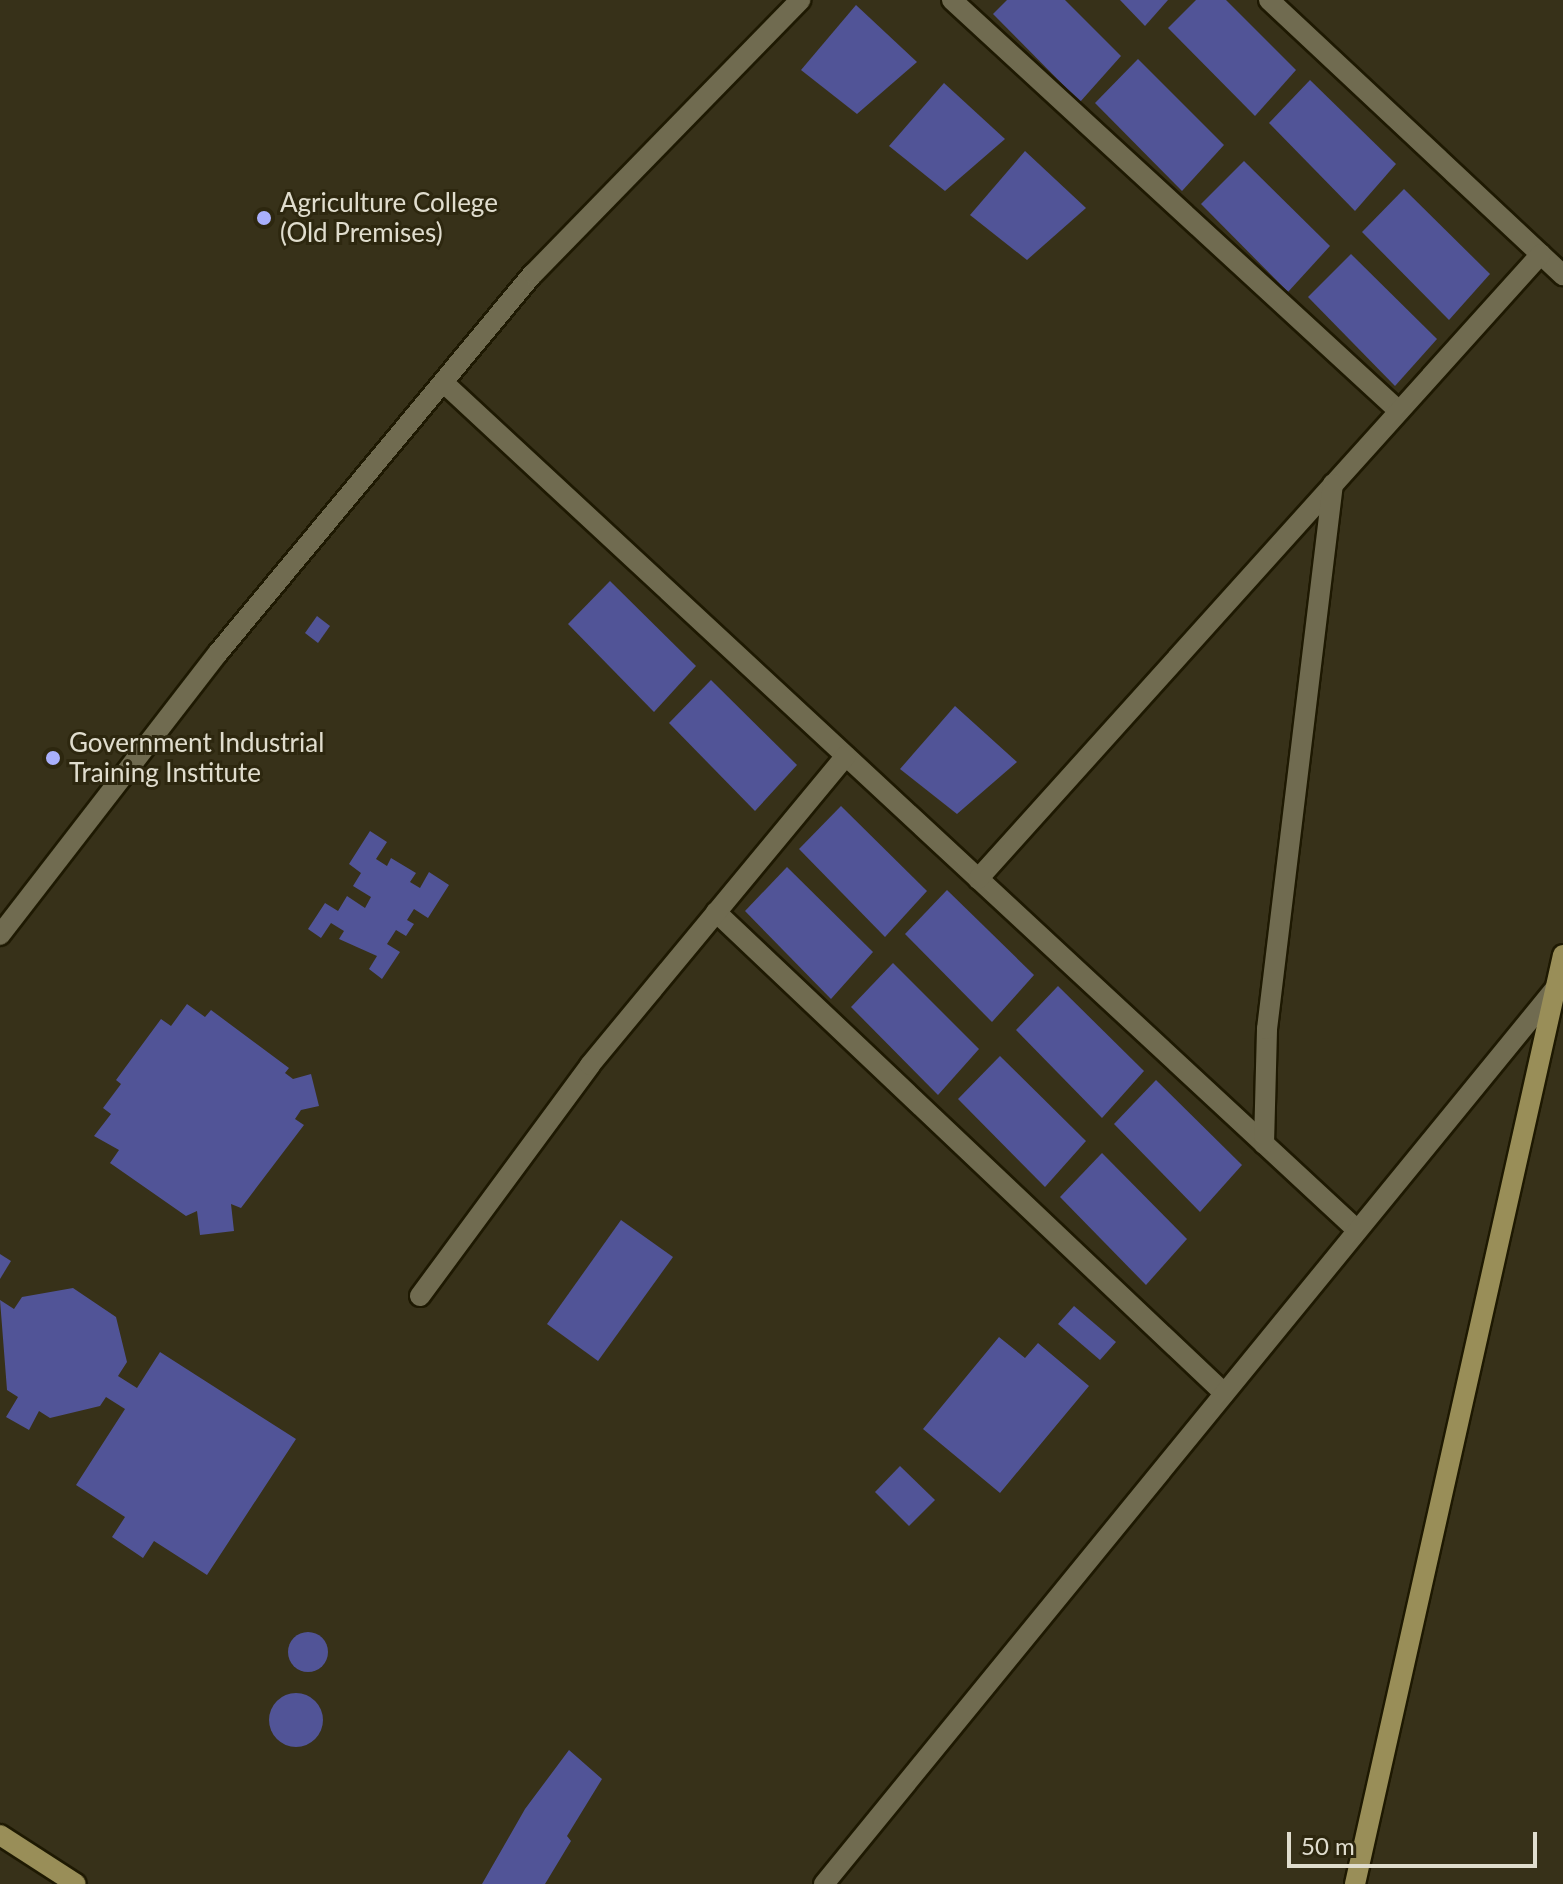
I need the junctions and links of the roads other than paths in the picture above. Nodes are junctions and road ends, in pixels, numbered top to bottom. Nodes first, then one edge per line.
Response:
1 (800, 0) edge
2 (952, 0) edge
3 (1269, 0) edge
4 (1541, 254) junction
5 (1563, 275) edge
6 (444, 383) junction
7 (1399, 411) junction
8 (1333, 484) junction
9 (846, 756) junction
10 (978, 879) junction
11 (716, 912) junction
12 (0, 935) edge
13 (1563, 955) edge
14 (1555, 989) junction
15 (1264, 1144) junction
16 (1357, 1230) junction
17 (420, 1296) dead end
18 (1224, 1393) junction
19 (0, 1835) edge
20 (76, 1884) edge
21 (824, 1884) edge
22 (1355, 1884) edge

1 - 6 street
2 - 7 street
3 - 4 street
4 - 5 street
4 - 7 street
6 - 9 street
6 - 12 street
7 - 8 street
8 - 10 street
8 - 15 street
9 - 10 street
9 - 11 street
10 - 15 street
11 - 17 street
11 - 18 street
13 - 14 main road
14 - 16 street
14 - 22 main road
15 - 16 street
16 - 18 street
18 - 21 street
19 - 20 main road

